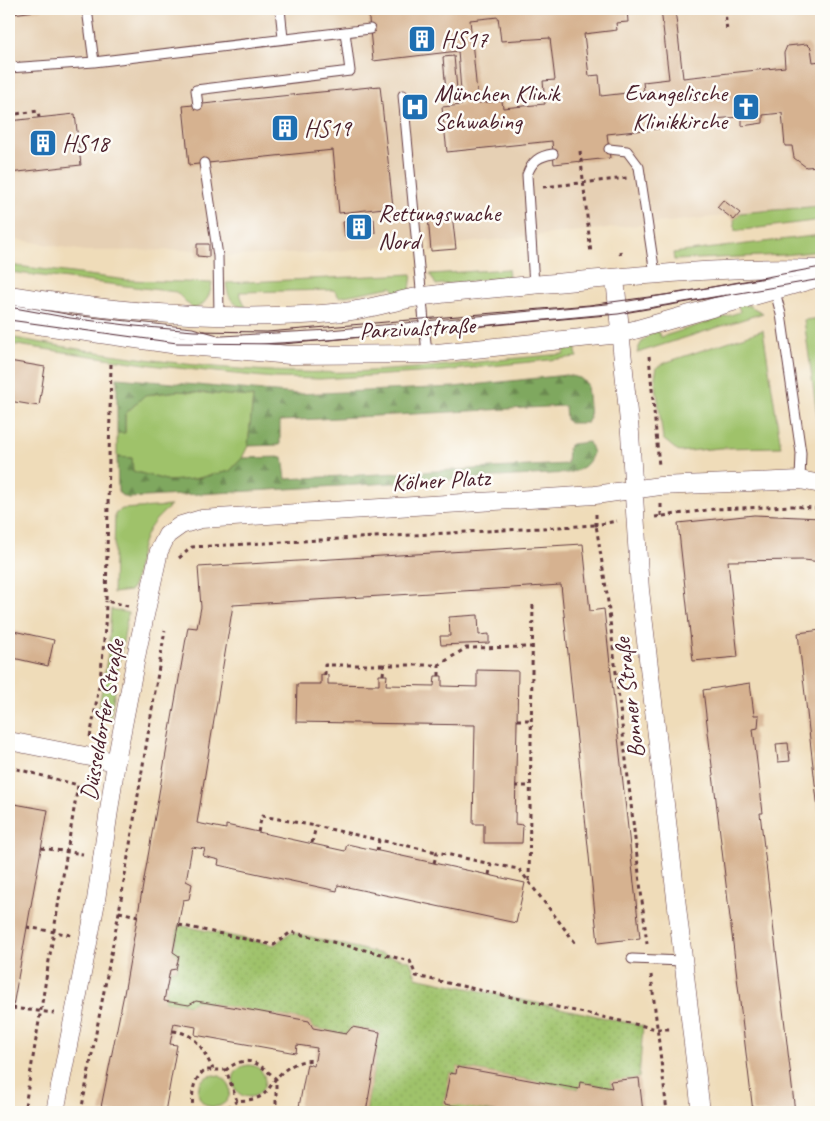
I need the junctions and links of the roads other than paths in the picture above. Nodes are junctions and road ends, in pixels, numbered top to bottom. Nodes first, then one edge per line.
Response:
1 (87, 9) edge
2 (280, 9) edge
3 (370, 29) dead end
4 (345, 32) junction
5 (283, 38) junction
6 (94, 62) junction
7 (9, 68) edge
8 (403, 96) dead end
9 (198, 105) dead end
10 (609, 149) dead end
11 (553, 154) dead end
12 (204, 163) dead end
13 (821, 269) edge
14 (655, 274) junction
15 (821, 276) edge
16 (615, 278) junction
17 (771, 280) junction
18 (534, 285) junction
19 (9, 295) edge
20 (423, 296) junction
21 (618, 308) junction
22 (9, 309) edge
23 (219, 315) junction
24 (9, 321) edge
25 (425, 325) junction
26 (620, 334) junction
27 (217, 340) junction
28 (178, 345) junction
29 (427, 354) junction
30 (800, 480) junction
31 (821, 484) edge
32 (633, 490) junction
33 (147, 610) joint
34 (9, 741) edge
35 (116, 762) junction
36 (632, 959) dead end
37 (683, 961) junction
38 (55, 1112) edge
39 (700, 1112) edge

1 - 6 lane
2 - 5 lane
3 - 4 lane
4 - 5 lane
4 - 9 lane
5 - 6 lane
6 - 7 lane
8 - 20 lane
10 - 14 lane
11 - 18 lane
12 - 23 lane
13 - 17 street, Parzivalstraße
14 - 16 street, Parzivalstraße
14 - 17 street, Parzivalstraße
15 - 17 street, Parzivalstraße
16 - 18 street, Parzivalstraße
16 - 21 street, Bonner Straße
17 - 21 lane
17 - 26 street, Parzivalstraße
17 - 30 lane
18 - 20 street, Parzivalstraße
19 - 23 street, Parzivalstraße
20 - 23 street, Parzivalstraße
20 - 25 lane
21 - 25 lane
21 - 26 street, Bonner Straße
22 - 27 lane
24 - 28 street, Parzivalstraße
25 - 27 lane
25 - 29 lane
26 - 29 street, Parzivalstraße
26 - 32 street, Bonner Straße
27 - 28 lane
28 - 29 street, Parzivalstraße
30 - 31 street, Kölner Platz
30 - 32 street, Kölner Platz
32 - 33 street, Kölner Platz
32 - 37 street, Bonner Straße
33 - 35 street, Düsseldorfer Straße
34 - 35 street
35 - 38 street, Düsseldorfer Straße
36 - 37 lane
37 - 39 street, Bonner Straße

